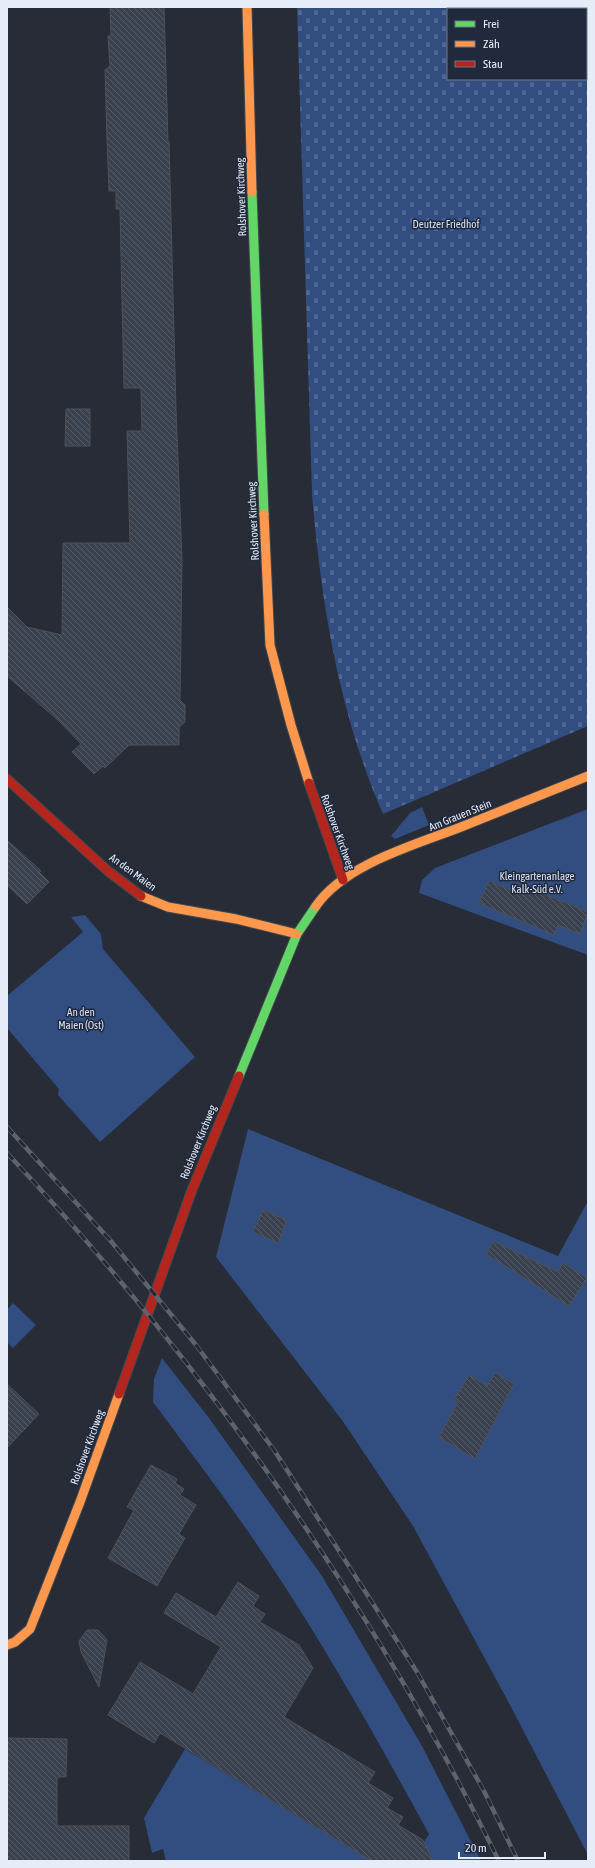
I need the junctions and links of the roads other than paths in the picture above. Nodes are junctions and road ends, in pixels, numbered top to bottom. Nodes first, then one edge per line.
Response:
1 (248, 7) edge
2 (588, 776) edge
3 (7, 779) edge
4 (342, 880) junction
5 (297, 934) junction
6 (7, 1645) edge

1 - 4 street, Rolshover Kirchweg
2 - 4 street, Am Grauen Stein
3 - 5 street, An den Maien
4 - 5 street, Rolshover Kirchweg
5 - 6 street, Rolshover Kirchweg

